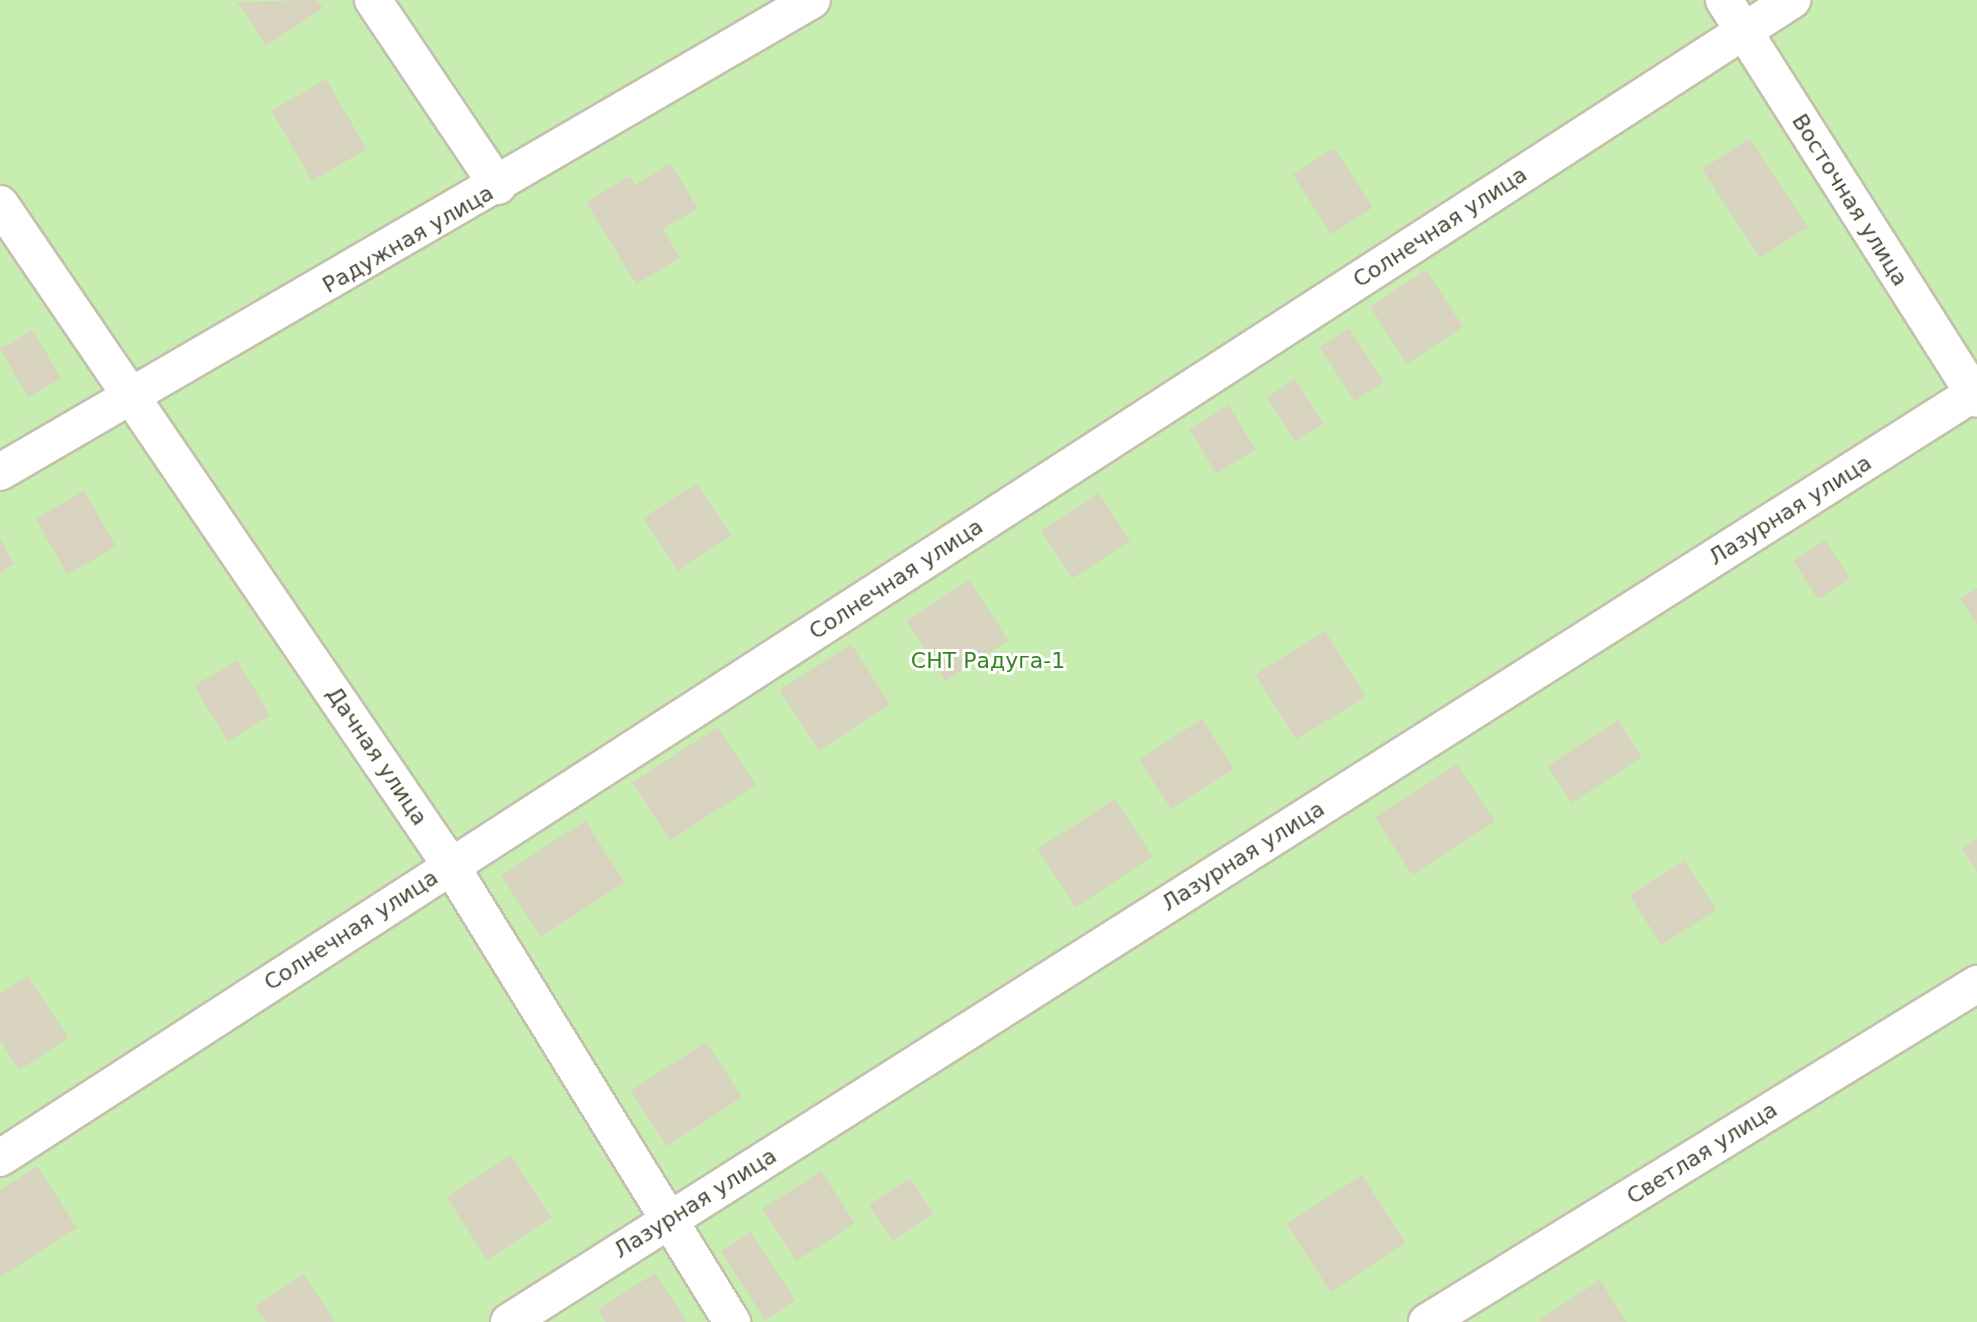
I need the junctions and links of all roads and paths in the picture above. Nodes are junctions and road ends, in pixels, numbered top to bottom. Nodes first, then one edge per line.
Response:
1 (373, 0) edge
2 (812, 0) edge
3 (1724, 0) edge
4 (1792, 0) edge
5 (1743, 31) junction
6 (498, 186) junction
7 (0, 204) edge
8 (1976, 395) edge
9 (134, 399) junction
10 (0, 472) edge
11 (451, 866) junction
12 (1977, 984) edge
13 (0, 1158) edge
14 (668, 1220) junction
15 (509, 1322) edge
16 (732, 1322) edge
17 (1427, 1322) edge

1 - 6 street
2 - 6 street, Радужная улица
3 - 5 street, Восточная улица
4 - 5 street, Солнечная улица
5 - 8 street, Восточная улица
5 - 11 street, Солнечная улица
6 - 9 street, Радужная улица
7 - 9 street, Дачная улица
8 - 14 street, Лазурная улица
9 - 10 street, Радужная улица
9 - 11 street, Дачная улица
11 - 13 street, Солнечная улица
11 - 14 street, Дачная улица
12 - 17 street, Светлая улица
14 - 15 street, Лазурная улица
14 - 16 street, Дачная улица

